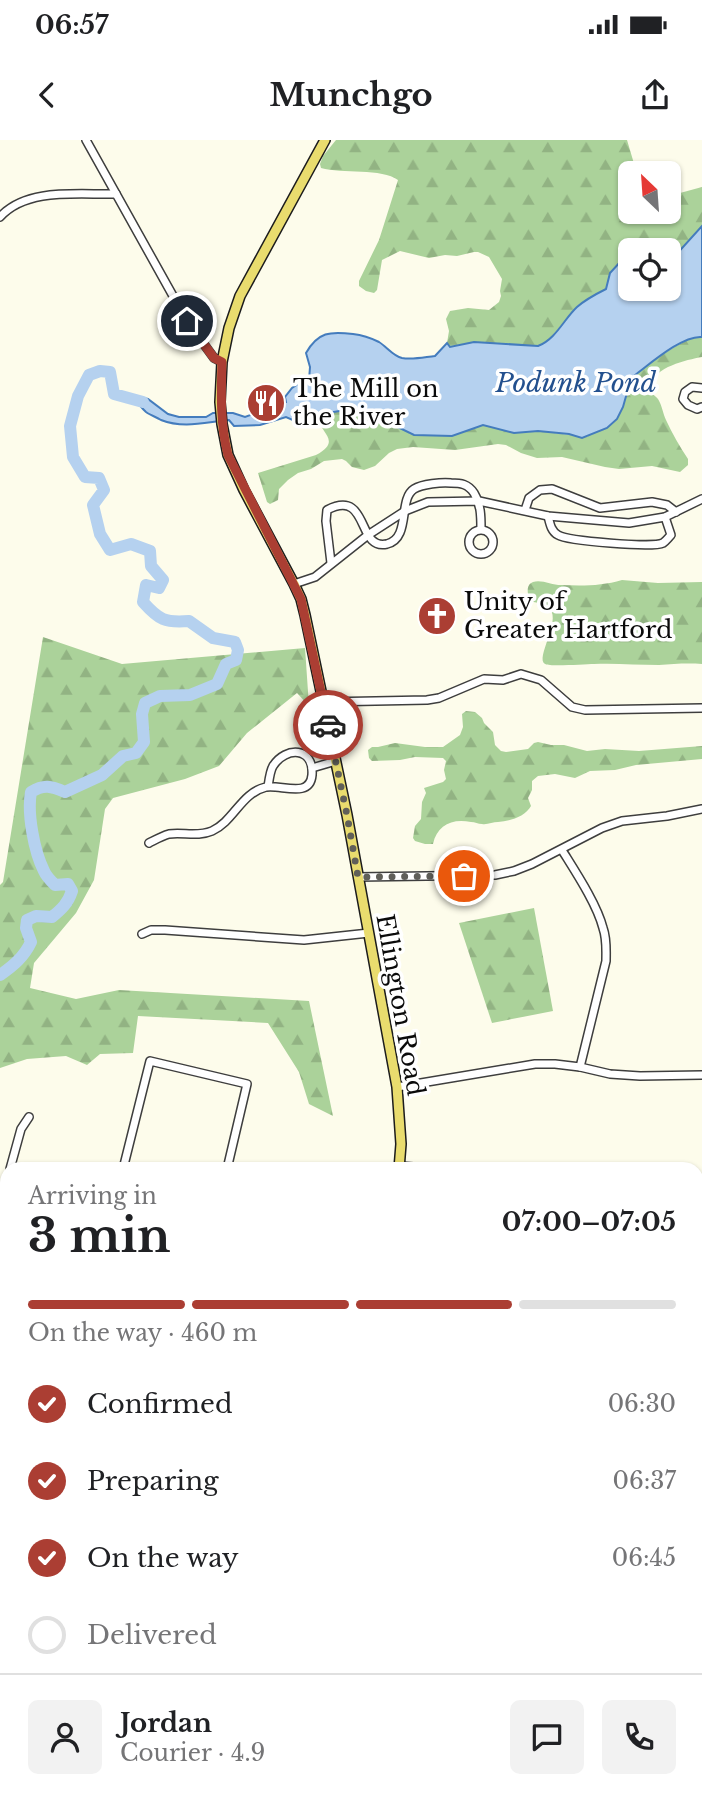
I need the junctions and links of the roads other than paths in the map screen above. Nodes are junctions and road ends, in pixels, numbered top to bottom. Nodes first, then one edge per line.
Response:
1 (86, 140) edge
2 (325, 140) edge
3 (116, 194) junction
4 (0, 217) edge
5 (222, 362) junction
6 (702, 388) edge
7 (702, 407) edge
8 (702, 499) edge
9 (478, 501) junction
10 (600, 509) junction
11 (525, 510) junction
12 (405, 512) junction
13 (676, 512) junction
14 (548, 516) junction
15 (665, 517) junction
16 (600, 521) junction
17 (481, 529) dead end
18 (368, 535) junction
19 (331, 563) junction
20 (294, 584) junction
21 (324, 702) junction
22 (702, 708) edge
23 (336, 761) junction
24 (312, 768) junction
25 (268, 787) junction
26 (701, 809) edge
27 (702, 819) edge
28 (149, 844) dead end
29 (562, 850) junction
30 (358, 877) junction
31 (369, 933) junction
32 (142, 934) dead end
33 (580, 1067) junction
34 (702, 1075) edge
35 (397, 1087) junction
36 (29, 1118) dead end
37 (12, 1162) edge
38 (124, 1162) edge
39 (229, 1162) edge
40 (400, 1162) edge

1 - 3 street
2 - 5 main road, Ellington Road
3 - 4 street
3 - 5 street
5 - 20 main road, Ellington Road
6 - 7 street
8 - 13 street
9 - 11 street
9 - 12 street
9 - 12 street
9 - 17 street
10 - 11 street
10 - 13 street
10 - 16 street
11 - 14 street
12 - 18 street
12 - 18 street
13 - 15 street
14 - 15 street
14 - 16 street
15 - 16 street
18 - 19 street
18 - 19 street
19 - 20 street
20 - 21 main road, Ellington Road
21 - 22 street
21 - 23 main road, Ellington Road
23 - 24 street
23 - 30 main road, Ellington Road
24 - 25 street
24 - 25 street
25 - 28 street
26 - 27 street
26 - 29 street
29 - 30 street
29 - 33 street
30 - 31 main road, Ellington Road
31 - 32 street
31 - 35 main road, Ellington Road
33 - 34 street
33 - 35 street
35 - 40 main road, Ellington Road
36 - 37 street
38 - 39 street

